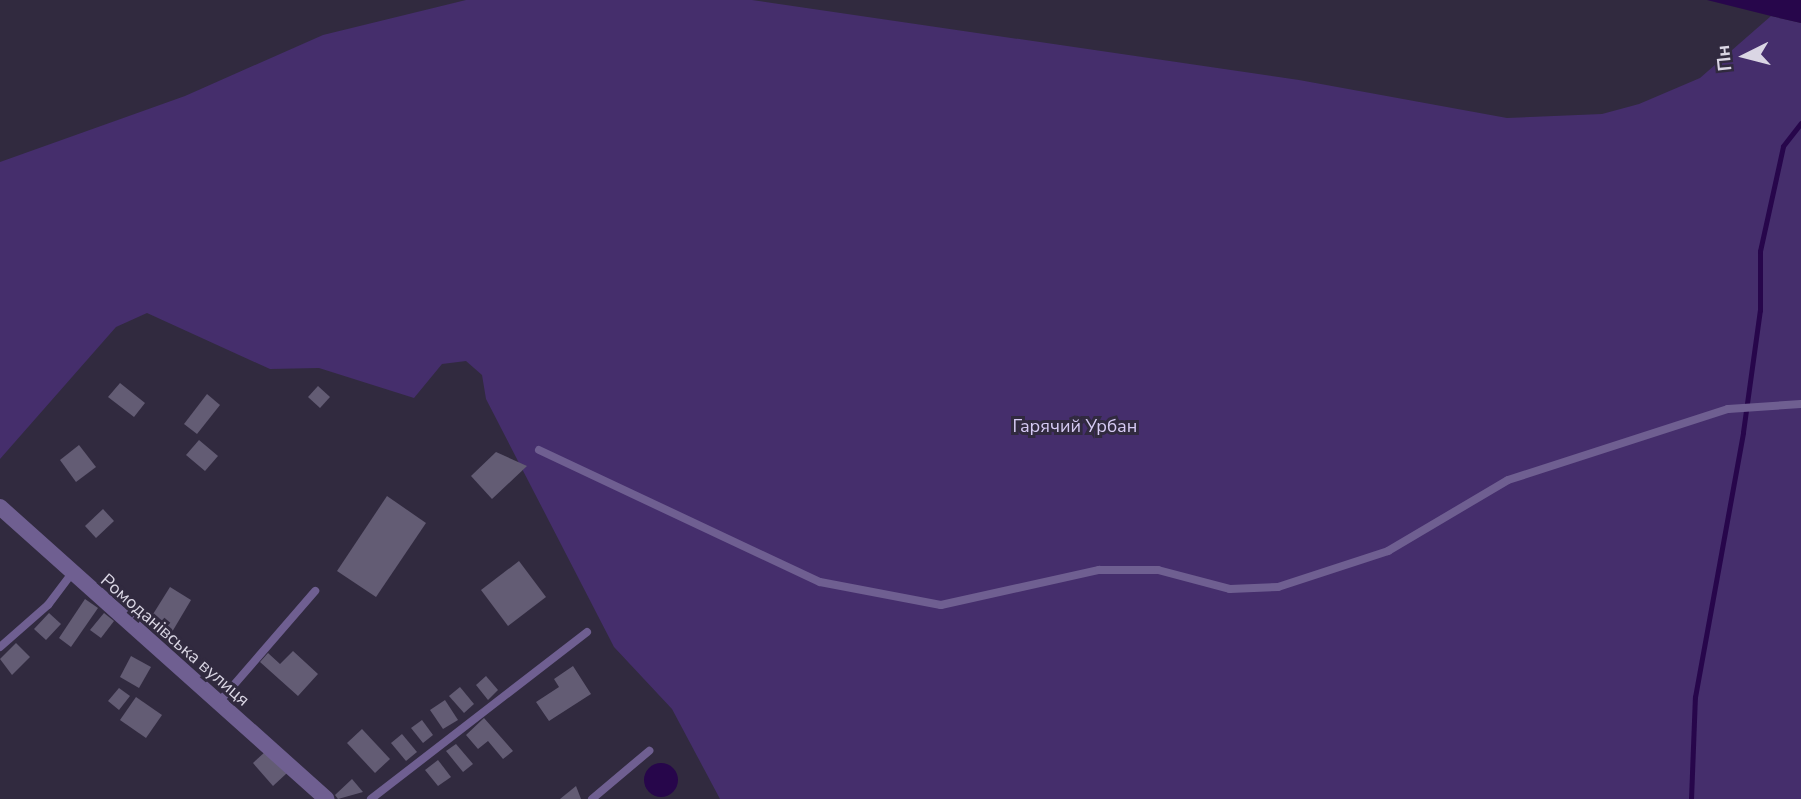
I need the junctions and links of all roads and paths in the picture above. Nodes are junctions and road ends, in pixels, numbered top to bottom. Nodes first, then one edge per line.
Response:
1 (1801, 404) edge
2 (539, 450) dead end
3 (0, 507) edge
4 (71, 574) junction
5 (315, 591) dead end
6 (587, 632) dead end
7 (0, 647) edge
8 (217, 704) junction
9 (649, 751) dead end
10 (327, 799) edge
11 (371, 799) edge
12 (592, 799) edge

1 - 2 lane
3 - 4 street, Ромоданівська вулиця
4 - 7 lane
4 - 8 street, Ромоданівська вулиця
5 - 8 lane
6 - 11 lane
8 - 10 street, Ромоданівська вулиця
9 - 12 lane

